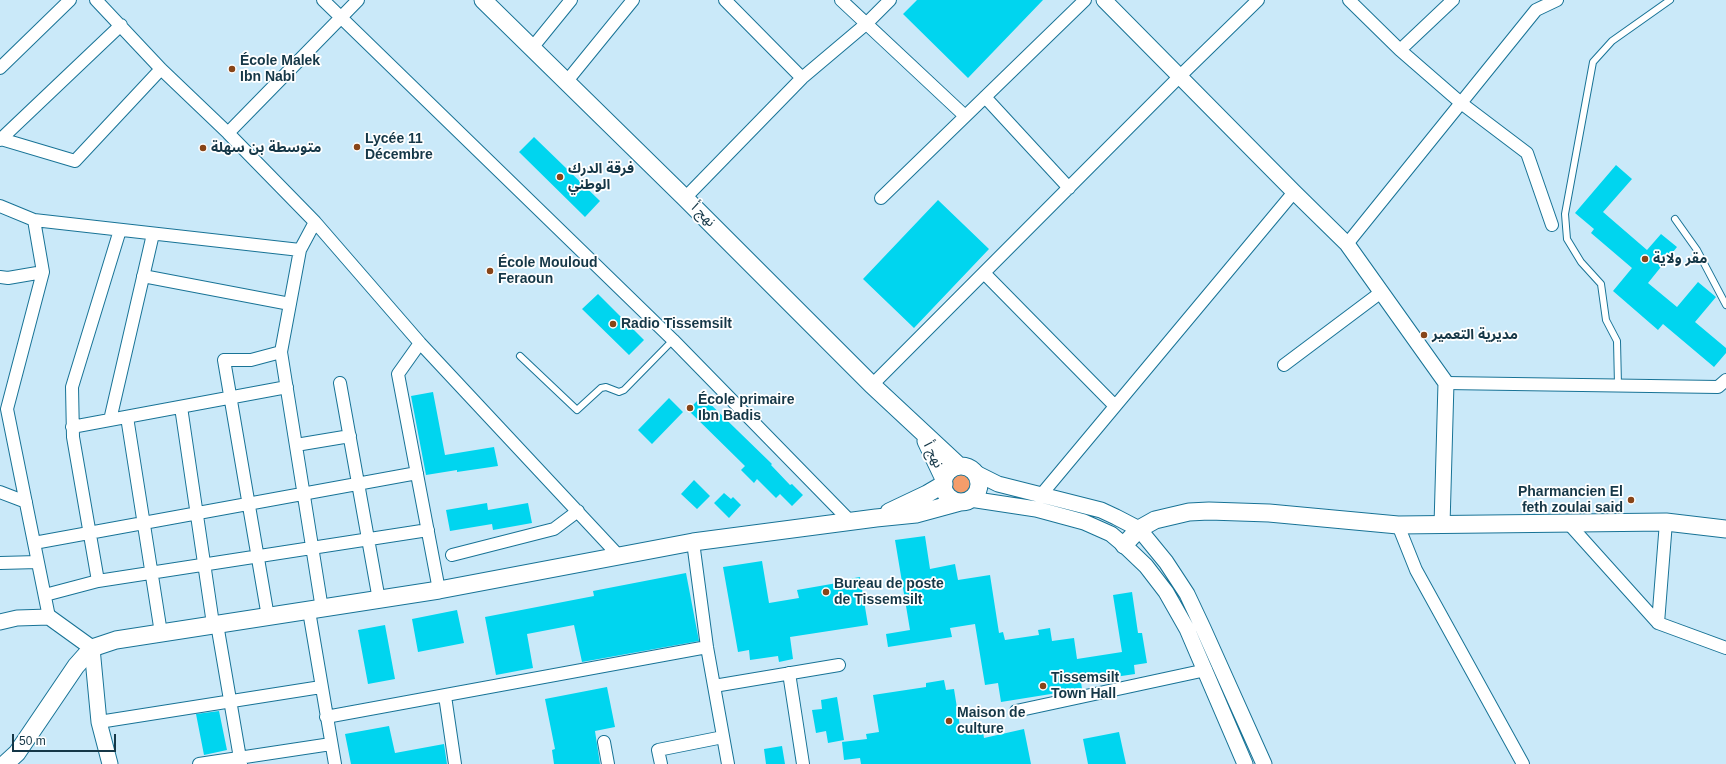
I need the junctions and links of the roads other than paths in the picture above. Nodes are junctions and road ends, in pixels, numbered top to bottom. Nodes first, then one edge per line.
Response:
1 (70, 0) edge
2 (96, 0) edge
3 (324, 0) edge
4 (358, 0) edge
5 (483, 0) edge
6 (571, 0) edge
7 (633, 0) edge
8 (725, 0) edge
9 (841, 0) edge
10 (890, 0) edge
11 (1085, 0) edge
12 (1104, 0) edge
13 (1258, 0) edge
14 (1349, 0) edge
15 (1453, 0) edge
16 (1557, 0) edge
17 (1670, 0) edge
18 (341, 18) junction
19 (866, 24) junction
20 (121, 25) junction
21 (532, 48) junction
22 (1400, 50) junction
23 (0, 68) edge
24 (161, 68) junction
25 (1179, 77) junction
26 (802, 78) junction
27 (567, 81) junction
28 (985, 97) junction
29 (1461, 103) junction
30 (965, 116) junction
31 (228, 133) junction
32 (1, 139) edge
33 (1069, 188) junction
34 (1294, 192) junction
35 (685, 198) junction
36 (881, 198) dead end
37 (0, 206) edge
38 (1675, 219) dead end
39 (34, 220) junction
40 (315, 222) junction
41 (1552, 225) dead end
42 (120, 230) junction
43 (153, 234) junction
44 (1347, 244) junction
45 (300, 250) junction
46 (43, 272) junction
47 (984, 273) junction
48 (143, 276) junction
49 (0, 277) edge
50 (1380, 293) junction
51 (290, 304) junction
52 (1726, 305) edge
53 (673, 340) junction
54 (420, 343) junction
55 (281, 352) junction
56 (520, 356) dead end
57 (1284, 365) dead end
58 (1726, 380) edge
59 (340, 383) dead end
60 (1446, 383) junction
61 (872, 385) junction
62 (1618, 386) junction
63 (287, 387) junction
64 (231, 397) junction
65 (5, 400) edge
66 (1115, 406) junction
67 (181, 407) junction
68 (128, 417) junction
69 (110, 420) junction
70 (72, 427) junction
71 (921, 432) junction
72 (350, 436) junction
73 (296, 445) junction
74 (932, 453) junction
75 (966, 469) junction
76 (417, 473) junction
77 (944, 481) junction
78 (358, 484) junction
79 (0, 492) edge
80 (304, 494) junction
81 (927, 494) junction
82 (1041, 495) junction
83 (965, 501) junction
84 (26, 502) junction
85 (249, 504) junction
86 (578, 511) junction
87 (196, 513) junction
88 (876, 518) junction
89 (850, 521) junction
90 (1666, 522) junction
91 (144, 523) junction
92 (1569, 524) junction
93 (1398, 525) junction
94 (1442, 525) junction
95 (1138, 529) junction
96 (1726, 529) edge
97 (428, 530) junction
98 (90, 533) junction
99 (368, 539) junction
100 (694, 542) junction
101 (34, 543) junction
102 (1124, 545) junction
103 (313, 548) junction
104 (452, 555) dead end
105 (258, 556) junction
106 (619, 556) junction
107 (38, 562) junction
108 (0, 563) edge
109 (204, 565) junction
110 (152, 573) junction
111 (98, 581) junction
112 (440, 590) junction
113 (45, 594) junction
114 (379, 600) junction
115 (316, 610) junction
116 (268, 616) junction
117 (49, 617) junction
118 (0, 622) edge
119 (1658, 623) junction
120 (215, 624) junction
121 (161, 633) junction
122 (707, 647) junction
123 (92, 648) junction
124 (1726, 648) edge
125 (839, 665) dead end
126 (1206, 670) junction
127 (789, 673) junction
128 (321, 686) junction
129 (714, 686) junction
130 (445, 696) junction
131 (231, 700) junction
132 (1016, 711) dead end
133 (326, 717) junction
134 (99, 722) junction
135 (723, 737) junction
136 (604, 742) dead end
137 (331, 744) junction
138 (241, 761) edge
139 (5, 764) edge
140 (110, 764) edge
141 (199, 764) edge
142 (335, 764) edge
143 (455, 764) edge
144 (608, 764) edge
145 (661, 764) edge
146 (728, 764) edge
147 (803, 764) edge
148 (1245, 764) edge
149 (1264, 764) edge
150 (1523, 764) edge

1 - 23 street
2 - 20 street
3 - 18 street
4 - 18 street
5 - 21 main road, نهج أ
6 - 21 street
7 - 27 street
8 - 26 street
9 - 19 street
10 - 19 street
11 - 28 street
12 - 25 street
13 - 25 street
14 - 22 street
15 - 22 street
16 - 29 street
17 - 62 lane
18 - 31 street
18 - 53 street
19 - 26 street
19 - 30 street
20 - 24 street
20 - 32 street
21 - 27 main road, نهج أ
22 - 29 street
24 - 31 street
24 - 32 street
25 - 33 street
25 - 34 street
26 - 35 street
27 - 35 main road, نهج أ
28 - 30 street
28 - 33 street
29 - 41 street
29 - 44 street
30 - 36 street
31 - 40 street
33 - 47 street
34 - 44 street
34 - 66 street
35 - 61 main road, نهج أ
37 - 39 street
38 - 52 lane
39 - 42 street
39 - 46 street
40 - 45 street
40 - 54 street
42 - 43 street
42 - 70 street
43 - 45 street
43 - 48 street
44 - 50 street
45 - 51 street
46 - 49 street
46 - 65 street
47 - 61 street
47 - 66 street
48 - 51 street
48 - 69 street
50 - 57 street
50 - 60 street
51 - 55 street
53 - 56 lane
53 - 89 street
54 - 76 street
54 - 86 street
55 - 63 street
55 - 64 street
58 - 62 street
59 - 72 street
60 - 62 street
60 - 94 street
61 - 71 main road, نهج أ
63 - 64 street
63 - 73 street
64 - 67 street
64 - 85 street
65 - 84 street
66 - 82 street
67 - 68 street
67 - 87 street
68 - 69 street
68 - 91 street
69 - 70 street
70 - 98 street
71 - 74 main road, نهج أ
71 - 75 main road, نهج أ
72 - 73 street
72 - 78 street
73 - 80 street
74 - 77 main road, نهج أ
74 - 81 main road
75 - 77 main road
75 - 82 street
75 - 83 main road
76 - 78 street
76 - 97 street
77 - 81 main road
77 - 83 main road
78 - 80 street
78 - 99 street
79 - 84 street
80 - 85 street
80 - 103 street
81 - 88 main road
82 - 95 street
83 - 88 main road
83 - 102 street
84 - 101 street
85 - 87 street
85 - 105 street
86 - 104 street
86 - 106 street
87 - 91 street
87 - 109 street
88 - 89 main road
89 - 100 main road
90 - 92 main road
90 - 96 main road
90 - 119 street
91 - 98 street
91 - 110 street
92 - 94 main road
92 - 119 street
93 - 94 main road
93 - 95 main road
93 - 150 street
95 - 102 main road
95 - 149 street
97 - 99 street
97 - 112 street
98 - 101 street
98 - 111 street
99 - 103 street
99 - 114 street
100 - 106 main road
100 - 122 street
101 - 107 street
102 - 126 street
103 - 105 street
103 - 115 street
105 - 109 street
105 - 116 street
106 - 112 main road
107 - 108 street
107 - 113 street
109 - 110 street
109 - 120 street
110 - 111 street
110 - 121 street
111 - 113 street
112 - 114 main road
113 - 117 street
114 - 115 main road
115 - 116 main road
115 - 128 street
116 - 120 main road
117 - 118 street
117 - 123 street
119 - 124 street
120 - 121 main road
120 - 131 street
121 - 123 main road
122 - 129 street
122 - 130 street
123 - 134 street
123 - 139 main road
125 - 127 street
126 - 132 street
126 - 148 street
127 - 129 street
127 - 147 street
128 - 131 street
128 - 133 street
129 - 135 street
130 - 133 street
130 - 143 street
131 - 134 street
131 - 138 street
133 - 137 street
134 - 140 street
135 - 145 street
135 - 146 street
136 - 144 street
137 - 138 street
137 - 142 street
138 - 141 street

